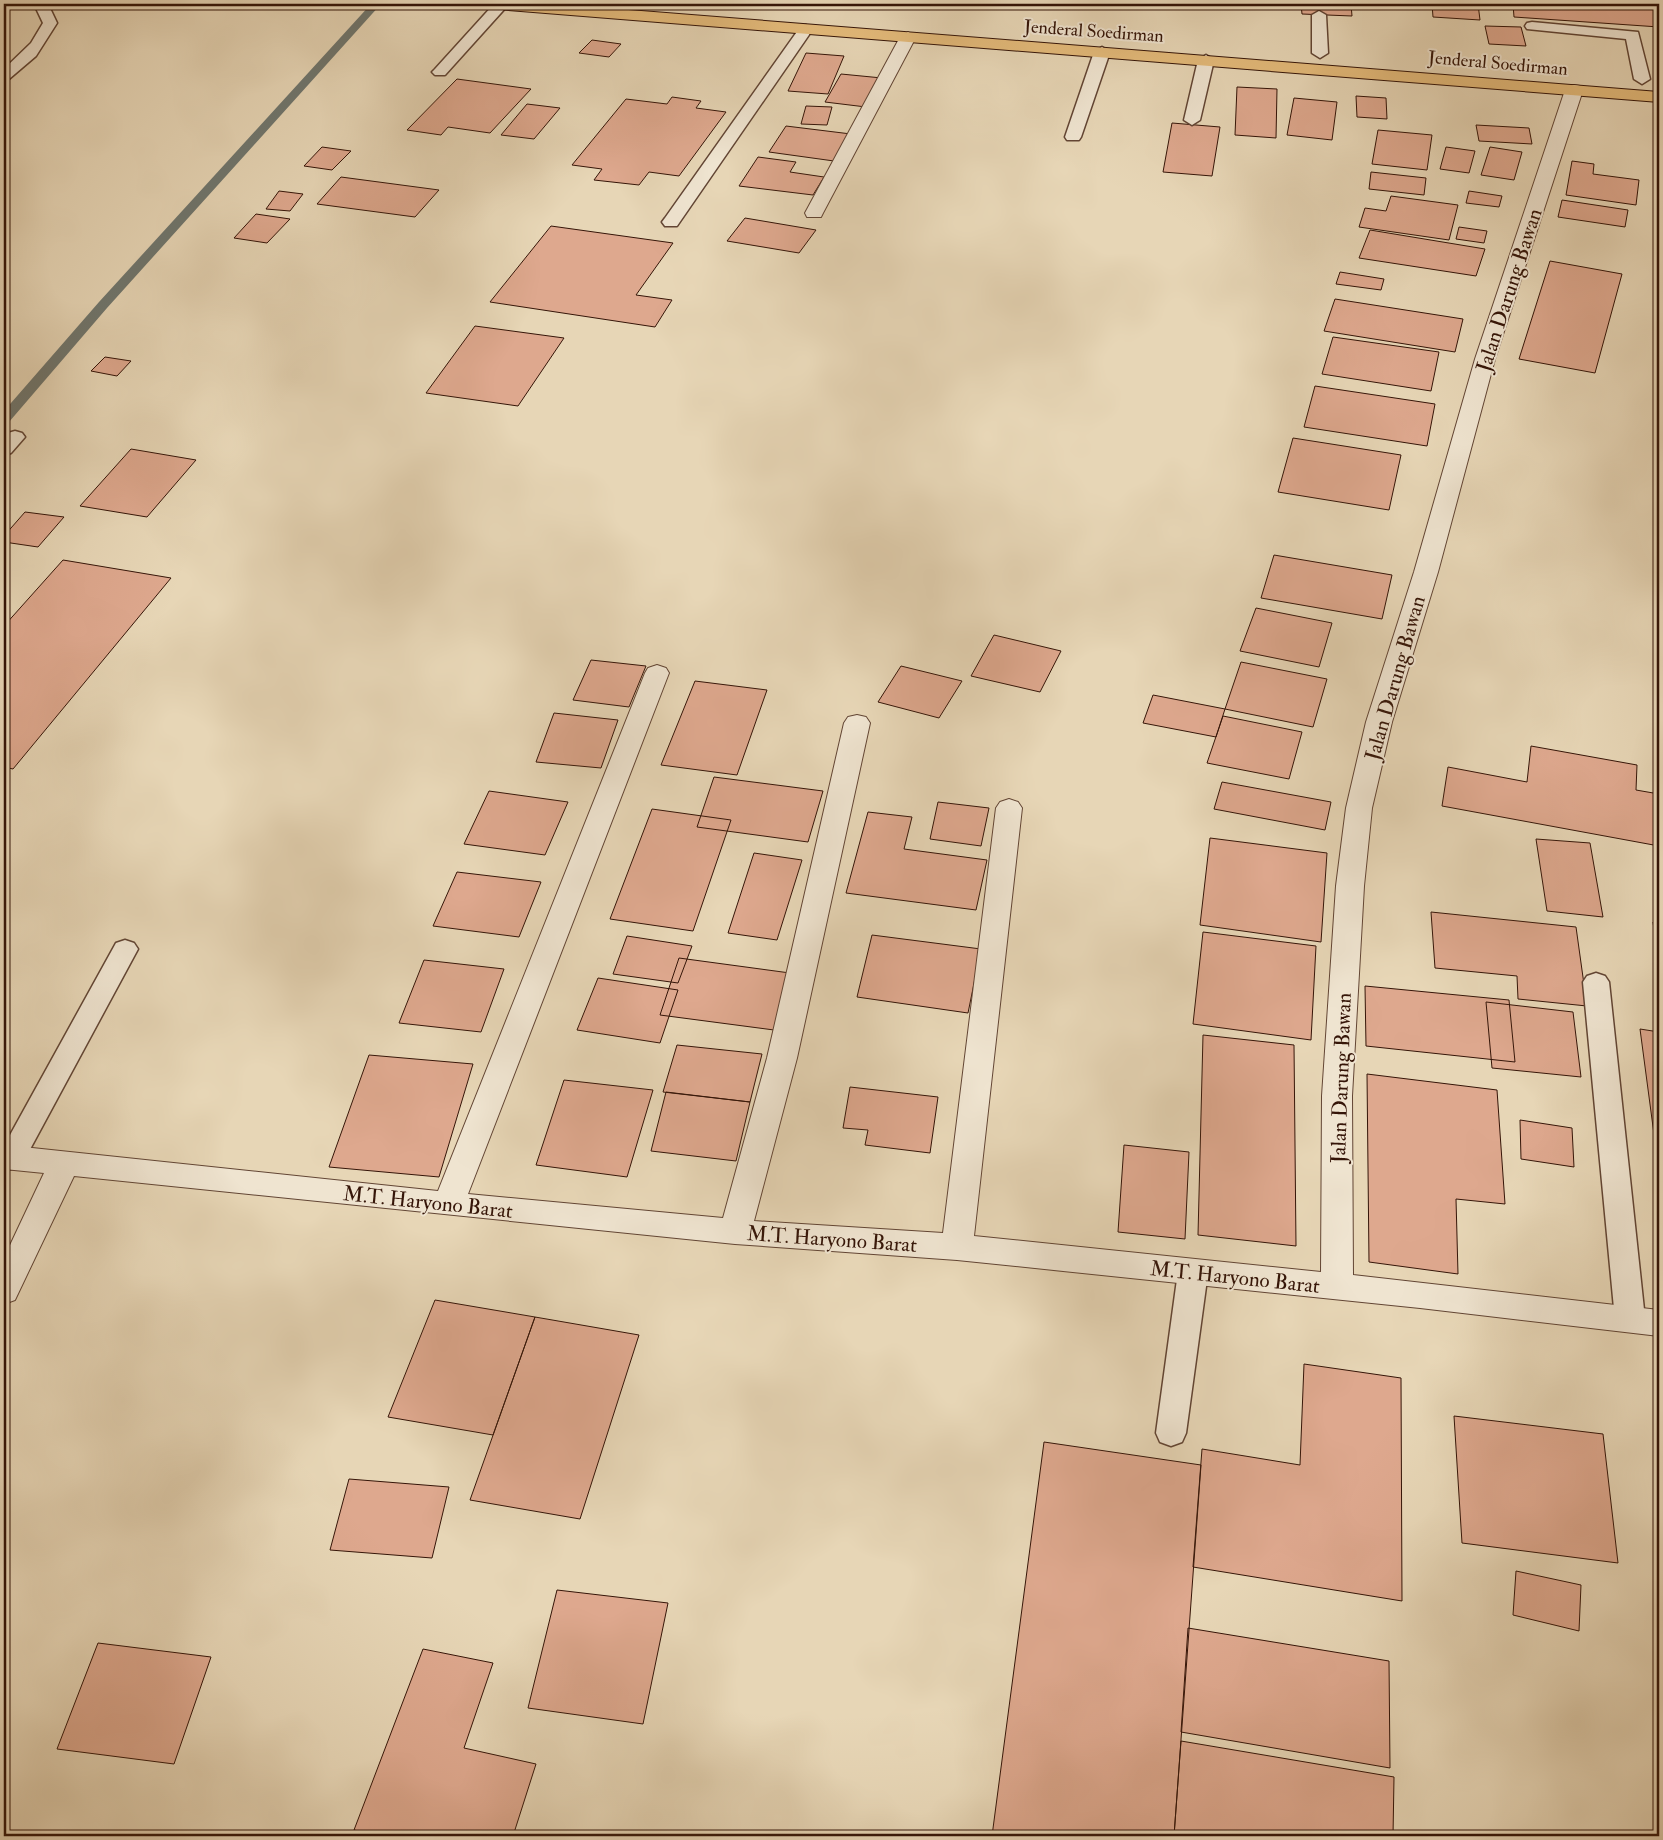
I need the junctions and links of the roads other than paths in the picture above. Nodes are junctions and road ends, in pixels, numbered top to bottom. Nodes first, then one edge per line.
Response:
1 (41, 4) edge
2 (496, 4) edge
3 (502, 4) edge
4 (683, 4) edge
5 (1319, 15) dead end
6 (1532, 26) dead end
7 (806, 29) junction
8 (1024, 30) dead end
9 (908, 37) junction
10 (1206, 49) junction
11 (1302, 51) dead end
12 (1102, 52) junction
13 (1320, 53) junction
14 (1339, 54) dead end
15 (440, 72) dead end
16 (4, 76) edge
17 (1623, 77) dead end
18 (1642, 79) junction
19 (1659, 80) edge
20 (1574, 90) junction
21 (1659, 97) edge
22 (1192, 120) dead end
23 (1073, 137) dead end
24 (814, 213) dead end
25 (672, 222) dead end
26 (657, 673) dead end
27 (857, 723) dead end
28 (1009, 808) dead end
29 (125, 949) dead end
30 (1596, 982) dead end
31 (8, 1158) edge
32 (64, 1164) junction
33 (448, 1204) junction
34 (735, 1232) junction
35 (957, 1248) junction
36 (1193, 1272) junction
37 (1337, 1288) junction
38 (4, 1291) edge
39 (1645, 1321) edge
40 (1171, 1433) dead end

1 - 16 lane
2 - 3 highway, Jenderal Soedirman
3 - 7 highway, Jenderal Soedirman
3 - 15 lane
4 - 8 highway, Jenderal Soedirman
5 - 13 lane
6 - 18 lane
7 - 9 highway, Jenderal Soedirman
7 - 25 lane
9 - 12 highway, Jenderal Soedirman
9 - 24 street
10 - 12 highway, Jenderal Soedirman
10 - 20 highway, Jenderal Soedirman
10 - 22 lane
11 - 13 highway
12 - 23 lane
13 - 14 highway
17 - 18 highway
18 - 19 highway
20 - 21 highway, Jenderal Soedirman
20 - 37 street, Jalan Darung Bawan
26 - 33 street
27 - 34 street
28 - 35 street
29 - 31 lane
30 - 39 lane
31 - 32 street, M.T. Haryono Barat
32 - 33 street, M.T. Haryono Barat
32 - 38 street
33 - 34 street, M.T. Haryono Barat
34 - 35 street, M.T. Haryono Barat
35 - 36 street, M.T. Haryono Barat
36 - 37 street, M.T. Haryono Barat
36 - 40 lane
37 - 39 street, M.T. Haryono Barat

